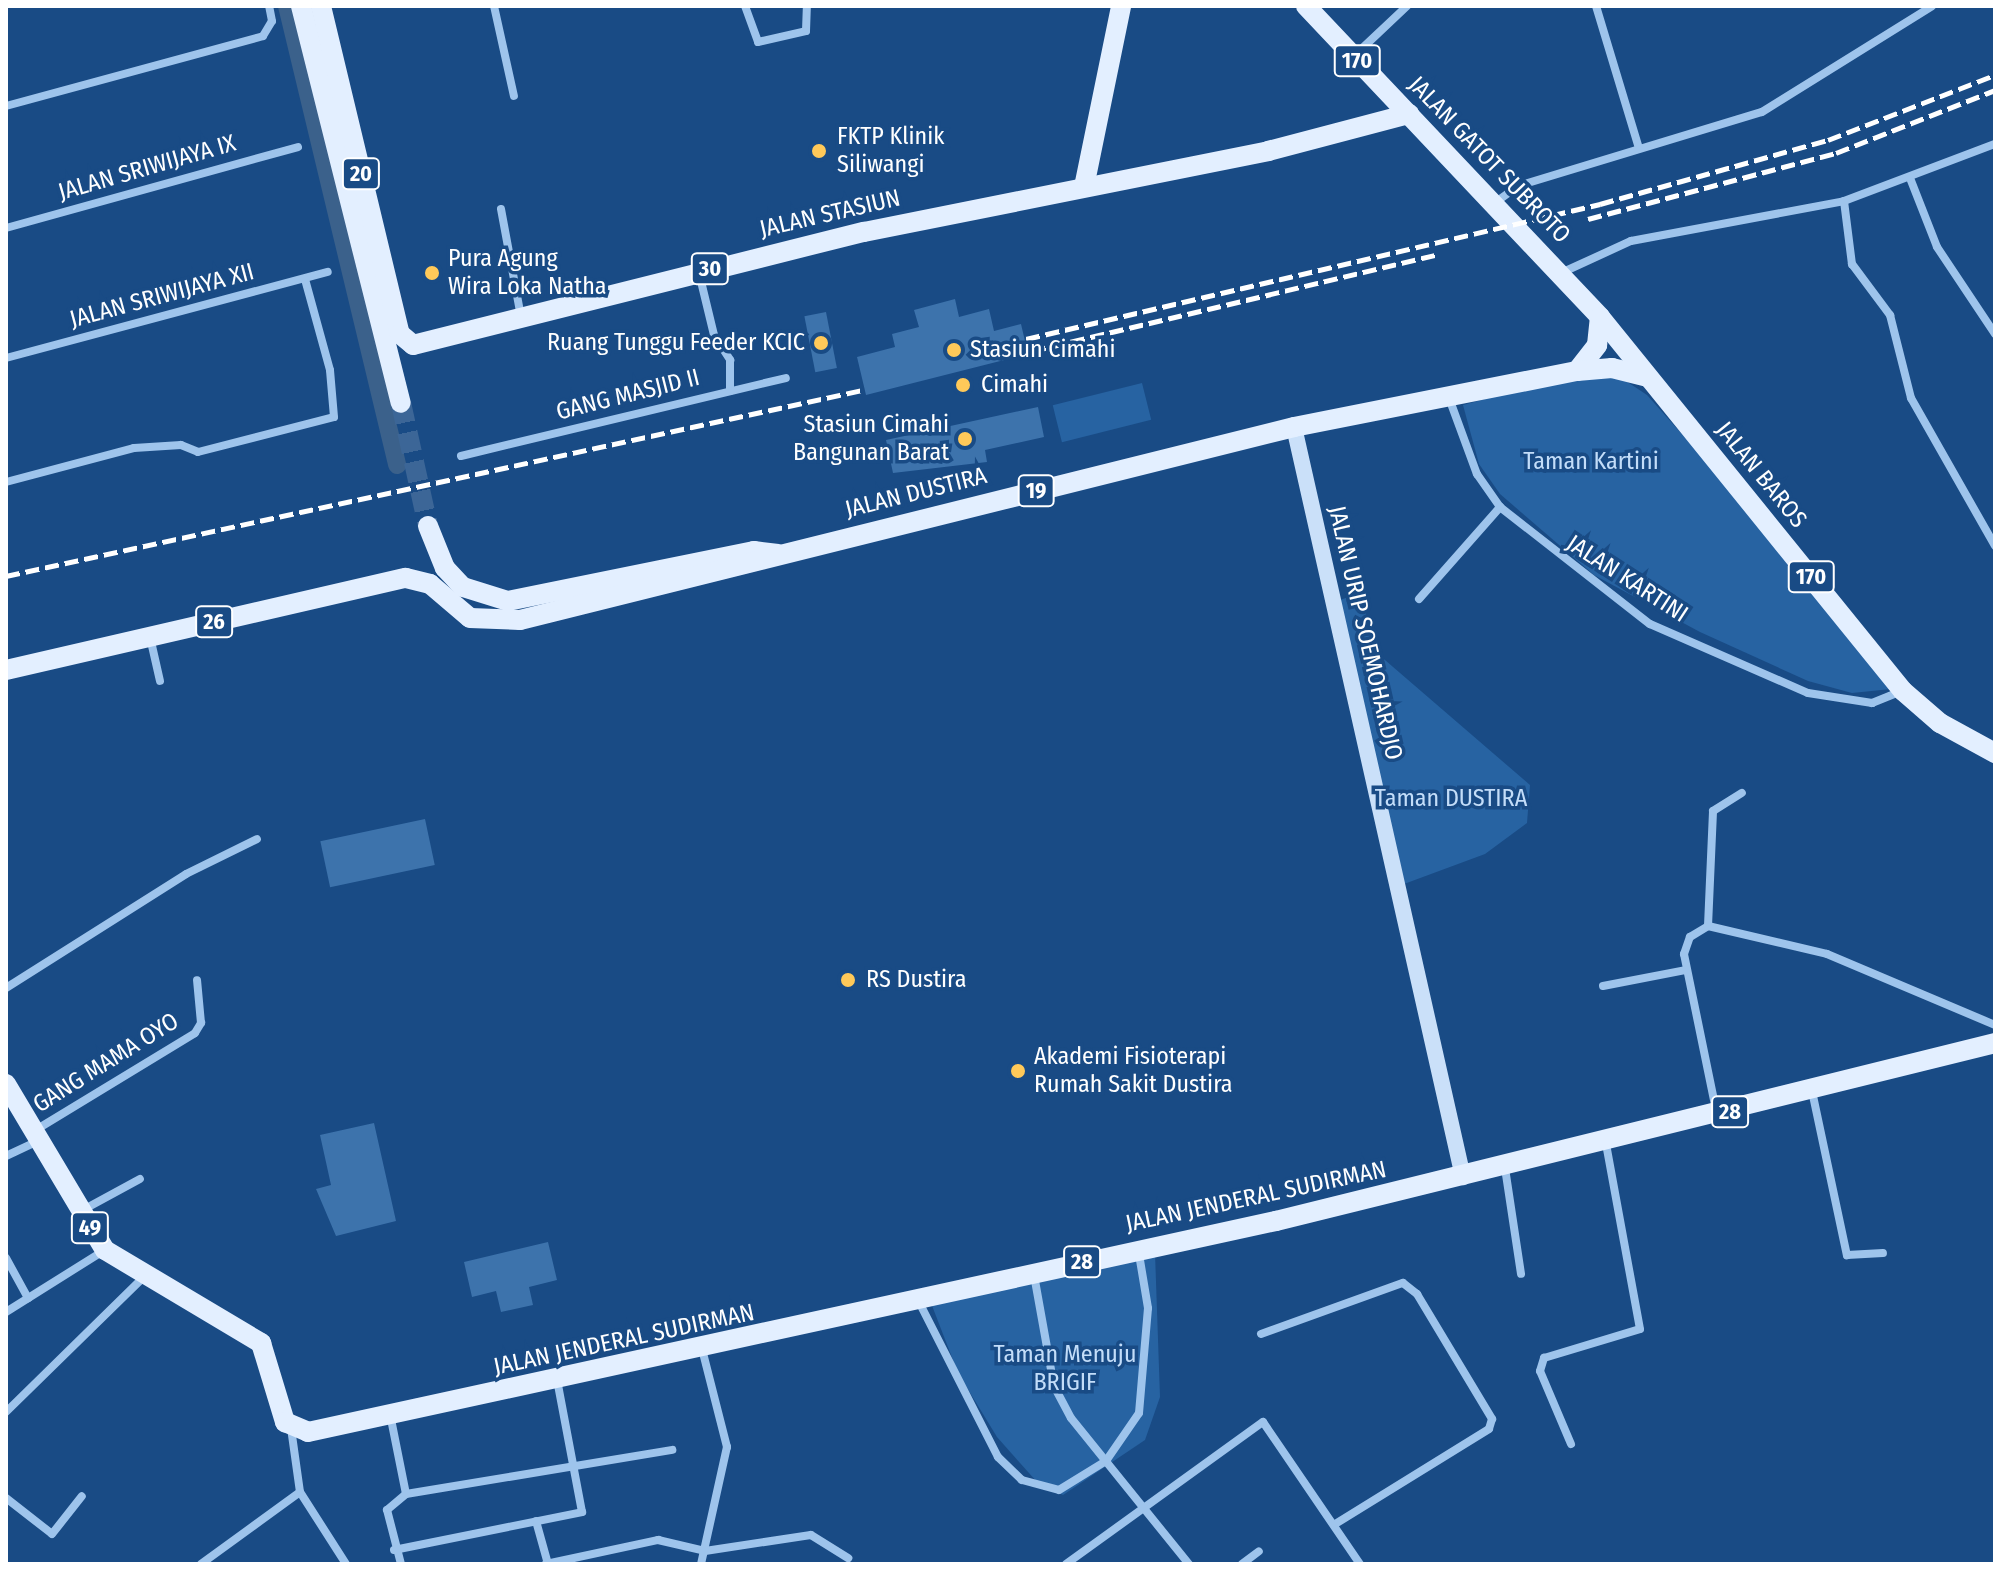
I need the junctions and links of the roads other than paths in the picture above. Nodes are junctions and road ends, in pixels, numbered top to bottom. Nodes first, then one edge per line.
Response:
1 (269, 6) edge
2 (301, 6) edge
3 (321, 6) edge
4 (494, 6) edge
5 (745, 6) edge
6 (807, 6) edge
7 (1121, 6) edge
8 (1306, 6) edge
9 (1407, 6) edge
10 (1596, 6) edge
11 (1932, 6) edge
12 (1353, 57) junction
13 (514, 96) dead end
14 (6, 106) edge
15 (1409, 114) junction
16 (1995, 144) edge
17 (298, 147) dead end
18 (1639, 148) junction
19 (1910, 178) junction
20 (1084, 187) junction
21 (1844, 201) junction
22 (1496, 202) junction
23 (501, 209) dead end
24 (6, 228) edge
25 (328, 272) dead end
26 (699, 272) junction
27 (1561, 273) junction
28 (305, 279) junction
29 (521, 317) junction
30 (1600, 317) junction
31 (1995, 334) edge
32 (404, 342) joint
33 (6, 358) edge
34 (1577, 371) junction
35 (1647, 377) junction
36 (786, 378) dead end
37 (730, 391) junction
38 (1449, 398) junction
39 (401, 403) tunnel mouth
40 (1294, 427) junction
41 (461, 456) dead end
42 (6, 482) edge
43 (1500, 507) junction
44 (428, 526) tunnel mouth
45 (1995, 546) edge
46 (778, 554) junction
47 (423, 579) joint
48 (1419, 599) dead end
49 (150, 636) junction
50 (6, 670) edge
51 (160, 681) dead end
52 (1903, 691) junction
53 (1995, 753) edge
54 (1742, 793) dead end
55 (257, 839) dead end
56 (1708, 926) junction
57 (1686, 970) junction
58 (197, 980) dead end
59 (1603, 986) dead end
60 (6, 988) edge
61 (1995, 1025) edge
62 (1995, 1043) edge
63 (6, 1084) edge
64 (1812, 1091) junction
65 (1717, 1116) junction
66 (36, 1136) junction
67 (1606, 1143) junction
68 (6, 1156) edge
69 (1505, 1168) junction
70 (1463, 1177) junction
71 (140, 1179) dead end
72 (80, 1212) junction
73 (1138, 1249) junction
74 (105, 1250) junction
75 (1883, 1253) dead end
76 (6, 1258) edge
77 (1034, 1274) junction
78 (1521, 1274) dead end
79 (144, 1277) junction
80 (28, 1298) junction
81 (919, 1302) junction
82 (6, 1312) edge
83 (1261, 1334) dead end
84 (702, 1349) junction
85 (557, 1380) junction
86 (6, 1412) edge
87 (391, 1419) junction
88 (291, 1428) junction
89 (1571, 1444) dead end
90 (672, 1450) dead end
91 (1106, 1461) junction
92 (572, 1466) junction
93 (300, 1492) junction
94 (406, 1494) junction
95 (82, 1496) dead end
96 (6, 1498) edge
97 (1143, 1508) junction
98 (536, 1521) junction
99 (1335, 1524) junction
100 (394, 1550) junction
101 (705, 1551) junction
102 (1259, 1551) dead end
103 (848, 1558) dead end
104 (201, 1564) edge
105 (346, 1564) edge
106 (401, 1564) edge
107 (547, 1564) edge
108 (701, 1564) edge
109 (1066, 1564) edge
110 (1189, 1564) edge
111 (1242, 1564) edge
112 (1360, 1564) edge

1 - 14 street
2 - 39 main road
3 - 32 main road, 20
4 - 13 street
5 - 6 street
7 - 20 main road
8 - 12 main road, JALAN GATOT SUBROTO / 170
9 - 12 street
10 - 18 street
11 - 18 street
12 - 15 main road, JALAN GATOT SUBROTO / 170
15 - 20 main road, JALAN STASIUN / 30
15 - 22 main road, JALAN GATOT SUBROTO / 170
16 - 19 street
17 - 24 street, JALAN SRIWIJAYA IX
18 - 22 street
19 - 21 street
19 - 31 street
20 - 26 main road, JALAN STASIUN / 30
21 - 27 street
21 - 45 street
22 - 27 main road, JALAN GATOT SUBROTO / 170
23 - 29 street
25 - 28 street, JALAN SRIWIJAYA XII
26 - 29 main road, JALAN STASIUN / 30
26 - 37 street, GANG MASJID II
27 - 30 main road, JALAN GATOT SUBROTO / 170
28 - 33 street, JALAN SRIWIJAYA XII
28 - 42 street
29 - 32 main road, JALAN STASIUN / 30
30 - 34 main road
30 - 35 main road, JALAN BAROS / 170
34 - 35 main road, JALAN DUSTIRA / 19
34 - 38 main road, JALAN DUSTIRA / 19
35 - 52 main road, JALAN BAROS / 170
36 - 37 street
37 - 41 street, GANG MASJID II
38 - 40 main road, JALAN DUSTIRA / 19
38 - 43 street, JALAN KARTINI
40 - 46 main road, JALAN DUSTIRA / 19
40 - 70 main road, JALAN URIP SOEMOHARDJO
43 - 48 street
43 - 52 street, JALAN KARTINI
44 - 46 main road
46 - 47 main road, JALAN DUSTIRA / 19
47 - 49 main road, 26
49 - 50 main road, 26
49 - 51 street
52 - 53 main road, JALAN BAROS / 170
54 - 56 street
55 - 60 street
56 - 57 street
56 - 61 street
57 - 59 street
57 - 65 street
58 - 66 street, GANG MAMA OYO
62 - 64 main road, JALAN JENDERAL SUDIRMAN / 28
63 - 66 main road, 49
64 - 65 main road, JALAN JENDERAL SUDIRMAN / 28
64 - 75 street
65 - 67 main road, JALAN JENDERAL SUDIRMAN / 28
66 - 68 street
66 - 72 main road, 49
67 - 69 main road, JALAN JENDERAL SUDIRMAN / 28
67 - 89 street
69 - 70 main road, JALAN JENDERAL SUDIRMAN / 28
69 - 78 street
70 - 73 main road, JALAN JENDERAL SUDIRMAN / 28
71 - 72 street
72 - 74 main road, 49
73 - 77 main road, JALAN JENDERAL SUDIRMAN / 28
73 - 91 street
74 - 79 main road, 49
74 - 80 street
76 - 80 street
77 - 81 main road, JALAN JENDERAL SUDIRMAN / 28
77 - 91 street
79 - 86 street
79 - 88 main road, 49
80 - 82 street
81 - 84 main road, JALAN JENDERAL SUDIRMAN / 28
81 - 91 street
83 - 99 street
84 - 85 main road, JALAN JENDERAL SUDIRMAN / 28
84 - 101 street
85 - 87 main road, JALAN JENDERAL SUDIRMAN / 28
85 - 92 street
87 - 88 main road, JALAN JENDERAL SUDIRMAN / 28
87 - 94 street
88 - 93 street
90 - 92 street
91 - 97 street
92 - 94 street
92 - 98 street
93 - 104 street
93 - 105 street
94 - 100 street
95 - 96 street
97 - 99 street
97 - 109 street
97 - 110 street
98 - 100 street
98 - 107 street
99 - 112 street
100 - 106 street
101 - 103 street
101 - 107 street
101 - 108 street
102 - 111 street

